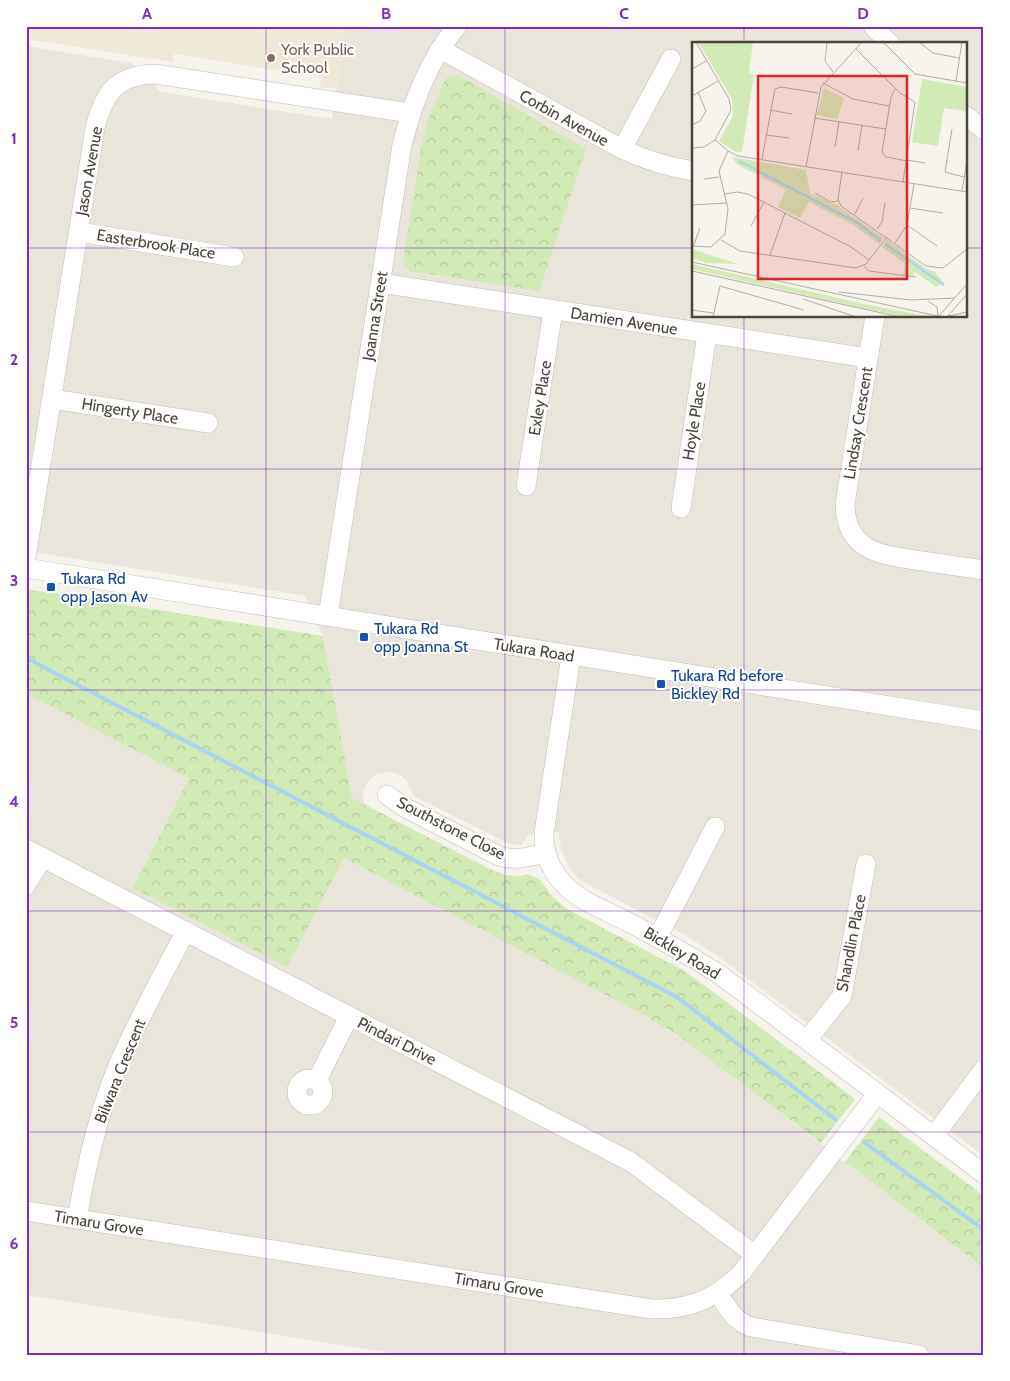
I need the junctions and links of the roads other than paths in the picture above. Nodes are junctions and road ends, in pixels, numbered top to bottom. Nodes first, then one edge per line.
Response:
1 (456, 26) edge
2 (873, 26) edge
3 (888, 42) edge
4 (440, 49) junction
5 (671, 59) dead end
6 (410, 113) junction
7 (968, 118) edge
8 (984, 130) edge
9 (622, 149) junction
10 (692, 171) edge
11 (79, 232) junction
12 (234, 257) dead end
13 (381, 283) junction
14 (553, 310) junction
15 (875, 318) edge
16 (707, 334) junction
17 (868, 358) junction
18 (52, 399) junction
19 (208, 423) dead end
20 (526, 486) dead end
21 (680, 508) dead end
22 (26, 558) edge
23 (26, 568) edge
24 (984, 570) edge
25 (328, 616) junction
26 (571, 656) junction
27 (984, 721) edge
28 (387, 795) dead end
29 (715, 827) dead end
30 (34, 853) edge
31 (545, 853) junction
32 (866, 864) dead end
33 (26, 886) edge
34 (186, 931) junction
35 (658, 938) junction
36 (349, 1016) junction
37 (808, 1040) junction
38 (984, 1069) edge
39 (317, 1080) dead end
40 (877, 1094) junction
41 (934, 1136) junction
42 (984, 1174) edge
43 (26, 1211) edge
44 (77, 1220) junction
45 (755, 1254) junction
46 (718, 1293) junction
47 (919, 1355) edge

1 - 4 street, Joanna Street
2 - 3 street
4 - 6 street, Joanna Street
4 - 9 street, Corbin Avenue
5 - 9 street
6 - 11 street, Jason Avenue
6 - 13 street, Joanna Street
7 - 8 street
9 - 10 street, Corbin Avenue
11 - 12 street, Easterbrook Place
11 - 18 street, Jason Avenue
13 - 14 street, Damien Avenue
13 - 25 street, Joanna Street
14 - 16 street, Damien Avenue
14 - 20 street, Exley Place
15 - 17 street, Lindsay Crescent
16 - 17 street, Damien Avenue
16 - 21 street, Hoyle Place
17 - 24 street, Lindsay Crescent
18 - 19 street, Hingerty Place
18 - 22 street, Jason Avenue
23 - 25 street, Tukara Road
25 - 26 street, Tukara Road
26 - 27 street, Tukara Road
26 - 31 street, Bickley Road
28 - 31 street, Southstone Close
29 - 35 street
30 - 33 street
30 - 34 street, Pindari Drive
31 - 35 street, Bickley Road
32 - 37 street, Shandlin Place
34 - 36 street, Pindari Drive
34 - 44 street, Bilwara Crescent
35 - 37 street, Bickley Road
36 - 39 street
36 - 45 street, Pindari Drive
37 - 40 street, Bickley Road
38 - 41 street
40 - 41 street, Bickley Road
40 - 45 street, Timaru Grove
41 - 42 street, Bickley Road
43 - 44 street, Timaru Grove
44 - 46 street, Timaru Grove
45 - 46 street, Timaru Grove
46 - 47 street

